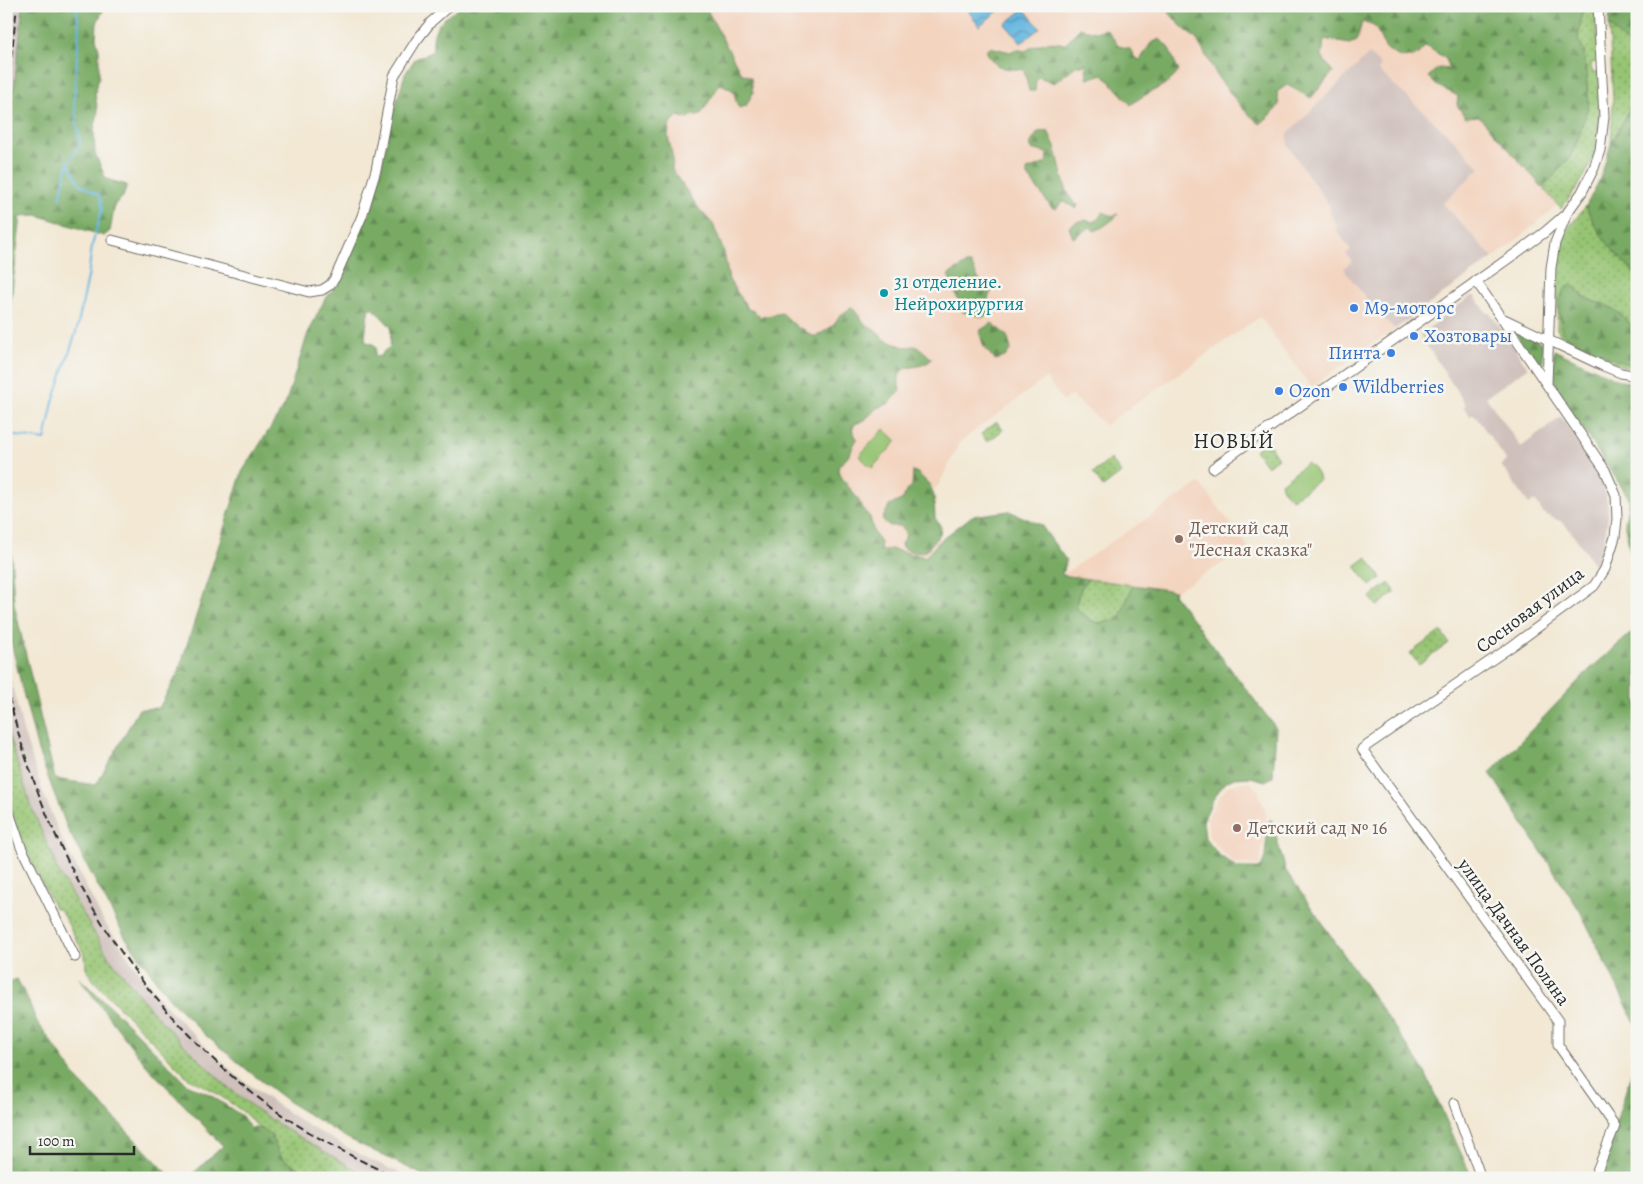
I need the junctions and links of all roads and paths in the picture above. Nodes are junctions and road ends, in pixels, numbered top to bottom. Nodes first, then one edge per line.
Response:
1 (449, 6) edge
2 (1600, 6) edge
3 (1567, 213) junction
4 (112, 240) dead end
5 (1476, 281) junction
6 (1502, 318) junction
7 (1548, 340) junction
8 (1637, 376) edge
9 (1547, 384) junction
10 (1213, 468) dead end
11 (1396, 726) joint
12 (6, 804) edge
13 (75, 957) dead end
14 (1454, 1103) dead end
15 (1481, 1178) edge
16 (1594, 1178) edge

1 - 4 street
2 - 3 street
3 - 5 street
3 - 7 street
5 - 6 street, Сосновая улица
5 - 10 street
6 - 7 street
6 - 9 street, Сосновая улица
7 - 8 street
7 - 9 street
9 - 11 street, Сосновая улица
11 - 16 street, улица Дачная Поляна
12 - 13 street
14 - 15 street

